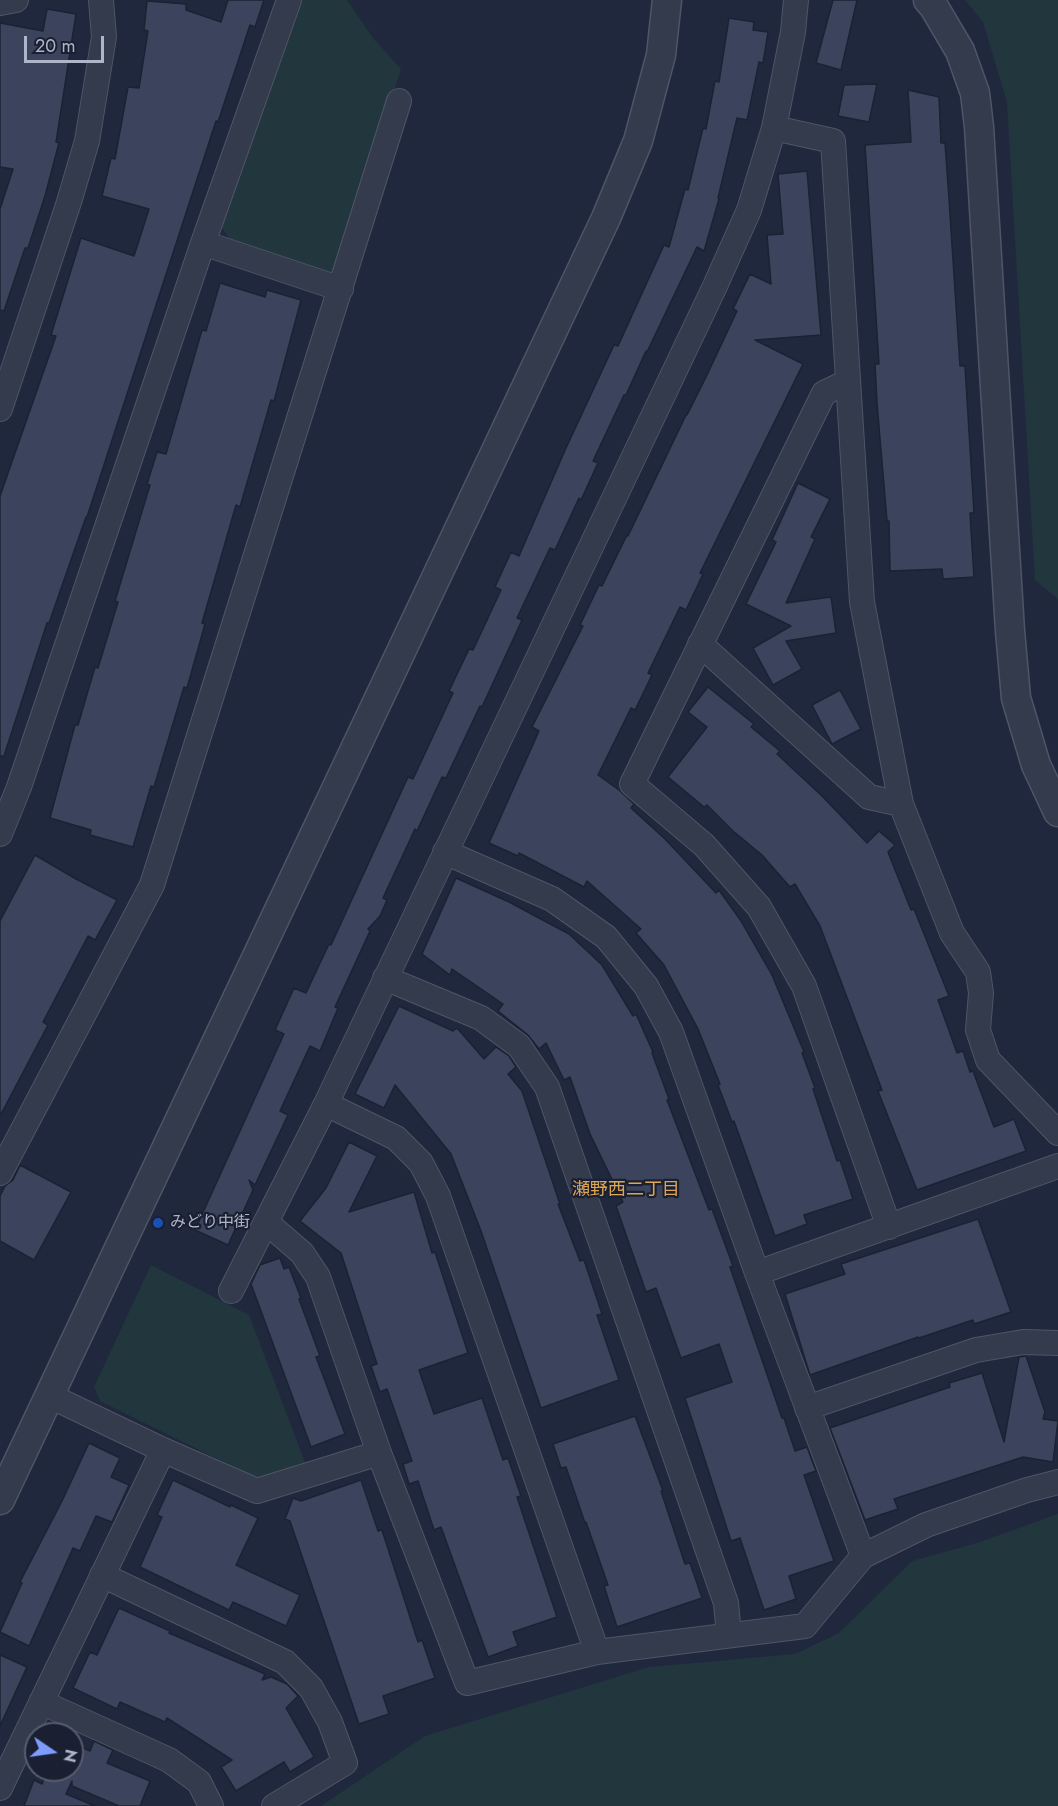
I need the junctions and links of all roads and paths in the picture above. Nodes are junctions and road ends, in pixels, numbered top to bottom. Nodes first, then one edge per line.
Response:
1 (16, 0) edge
2 (101, 0) edge
3 (289, 0) edge
4 (667, 0) edge
5 (796, 0) edge
6 (928, 0) edge
7 (0, 3) edge
8 (399, 101) dead end
9 (774, 128) junction
10 (203, 243) junction
11 (341, 289) junction
12 (848, 382) junction
13 (0, 409) edge
14 (700, 644) junction
15 (902, 804) junction
16 (1058, 812) edge
17 (1, 831) edge
18 (445, 852) junction
19 (385, 978) junction
20 (326, 1104) junction
21 (1058, 1134) edge
22 (1058, 1166) edge
23 (0, 1173) edge
24 (266, 1222) junction
25 (889, 1227) junction
26 (757, 1273) junction
27 (231, 1291) dead end
28 (1058, 1343) edge
29 (50, 1396) junction
30 (807, 1408) junction
31 (162, 1450) junction
32 (379, 1453) junction
33 (1058, 1482) edge
34 (0, 1500) edge
35 (863, 1556) junction
36 (102, 1575) junction
37 (729, 1635) junction
38 (597, 1652) junction
39 (41, 1702) junction
40 (0, 1788) edge
41 (211, 1806) edge
42 (274, 1806) edge

1 - 7 street
2 - 13 street
3 - 10 street
4 - 29 street
5 - 9 street
6 - 16 street
8 - 11 street
9 - 12 street
9 - 18 street
10 - 11 street
10 - 17 street
11 - 23 street
12 - 14 street
12 - 15 street
14 - 15 street
14 - 25 street
15 - 21 street
18 - 19 street
18 - 26 street
19 - 20 street
19 - 37 street
20 - 24 street
20 - 38 street
22 - 25 street
24 - 27 street
24 - 32 street
25 - 26 street
26 - 30 street
28 - 30 street
29 - 31 street
29 - 34 street
30 - 35 street
31 - 32 street
31 - 36 street
32 - 38 street
33 - 35 street
35 - 37 street
36 - 39 street
36 - 42 street
37 - 38 street
39 - 40 street
39 - 41 street

